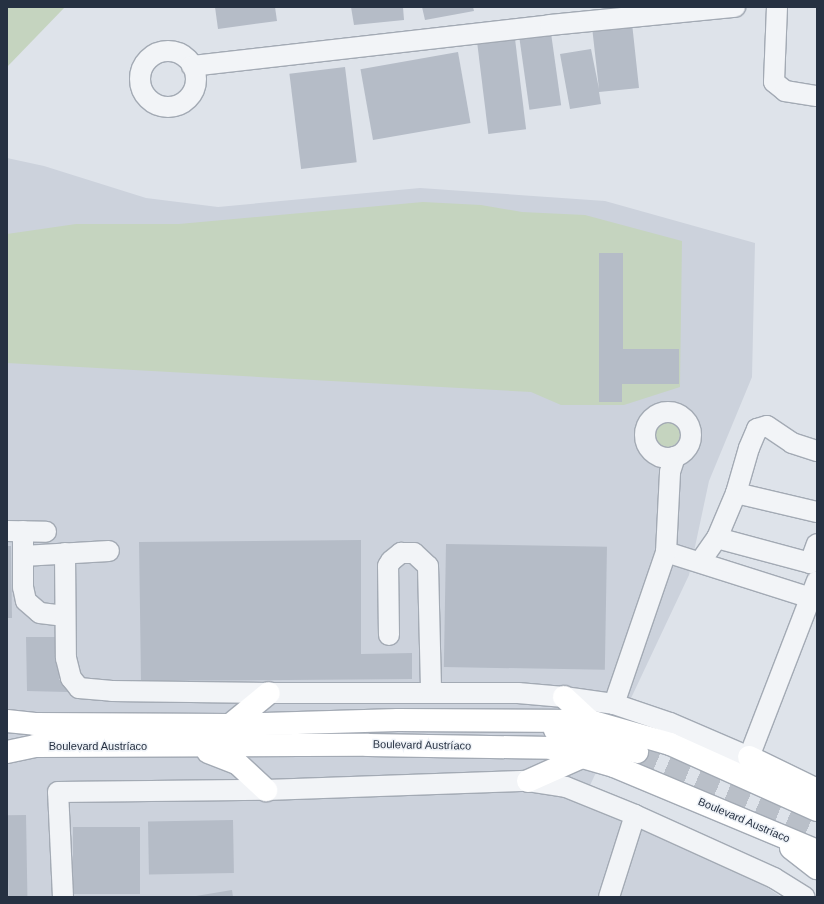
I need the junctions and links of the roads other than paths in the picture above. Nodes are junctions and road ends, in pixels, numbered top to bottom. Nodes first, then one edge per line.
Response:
1 (735, 7) edge
2 (777, 7) edge
3 (192, 66) dead end
4 (817, 96) edge
5 (817, 451) edge
6 (675, 457) dead end
7 (736, 493) junction
8 (817, 512) edge
9 (15, 531) edge
10 (46, 532) dead end
11 (717, 538) junction
12 (817, 544) edge
13 (109, 551) dead end
14 (666, 552) junction
15 (65, 553) junction
16 (23, 556) junction
17 (700, 562) junction
18 (814, 589) edge
19 (65, 616) junction
20 (389, 636) dead end
21 (431, 692) junction
22 (269, 693) junction
23 (564, 697) junction
24 (614, 704) junction
25 (7, 721) edge
26 (590, 721) junction
27 (512, 722) junction
28 (230, 725) junction
29 (187, 746) junction
30 (7, 752) edge
31 (637, 752) tunnel mouth
32 (584, 756) junction
33 (750, 757) junction
34 (528, 781) junction
35 (266, 790) junction
36 (817, 790) edge
37 (817, 810) edge
38 (635, 815) junction
39 (774, 835) junction
40 (817, 851) edge
41 (817, 868) edge
42 (63, 897) edge
43 (609, 897) edge
44 (806, 897) edge

1 - 3 street
2 - 4 street
5 - 7 street
6 - 14 street
7 - 8 street
7 - 11 street
9 - 10 street
9 - 16 street
11 - 12 street
11 - 17 street
13 - 15 street
14 - 17 street
14 - 24 street
15 - 16 street
15 - 19 street
16 - 19 street
17 - 18 street
18 - 33 street
19 - 22 street
20 - 21 street
21 - 22 street
21 - 23 street
22 - 28 main road
23 - 24 street
23 - 26 main road
24 - 33 street
25 - 28 main road, Boulevard Austríaco
26 - 27 main road, Boulevard Austríaco
26 - 37 main road, Boulevard Austríaco
27 - 28 main road, Boulevard Austríaco
27 - 31 main road
29 - 30 main road, Boulevard Austríaco
29 - 32 main road, Boulevard Austríaco
29 - 35 main road
32 - 34 main road
32 - 39 main road, Boulevard Austríaco
33 - 36 main road
34 - 35 street
34 - 38 street
35 - 42 street
38 - 43 street
38 - 44 street
39 - 40 main road, Boulevard Austríaco
39 - 41 main road

